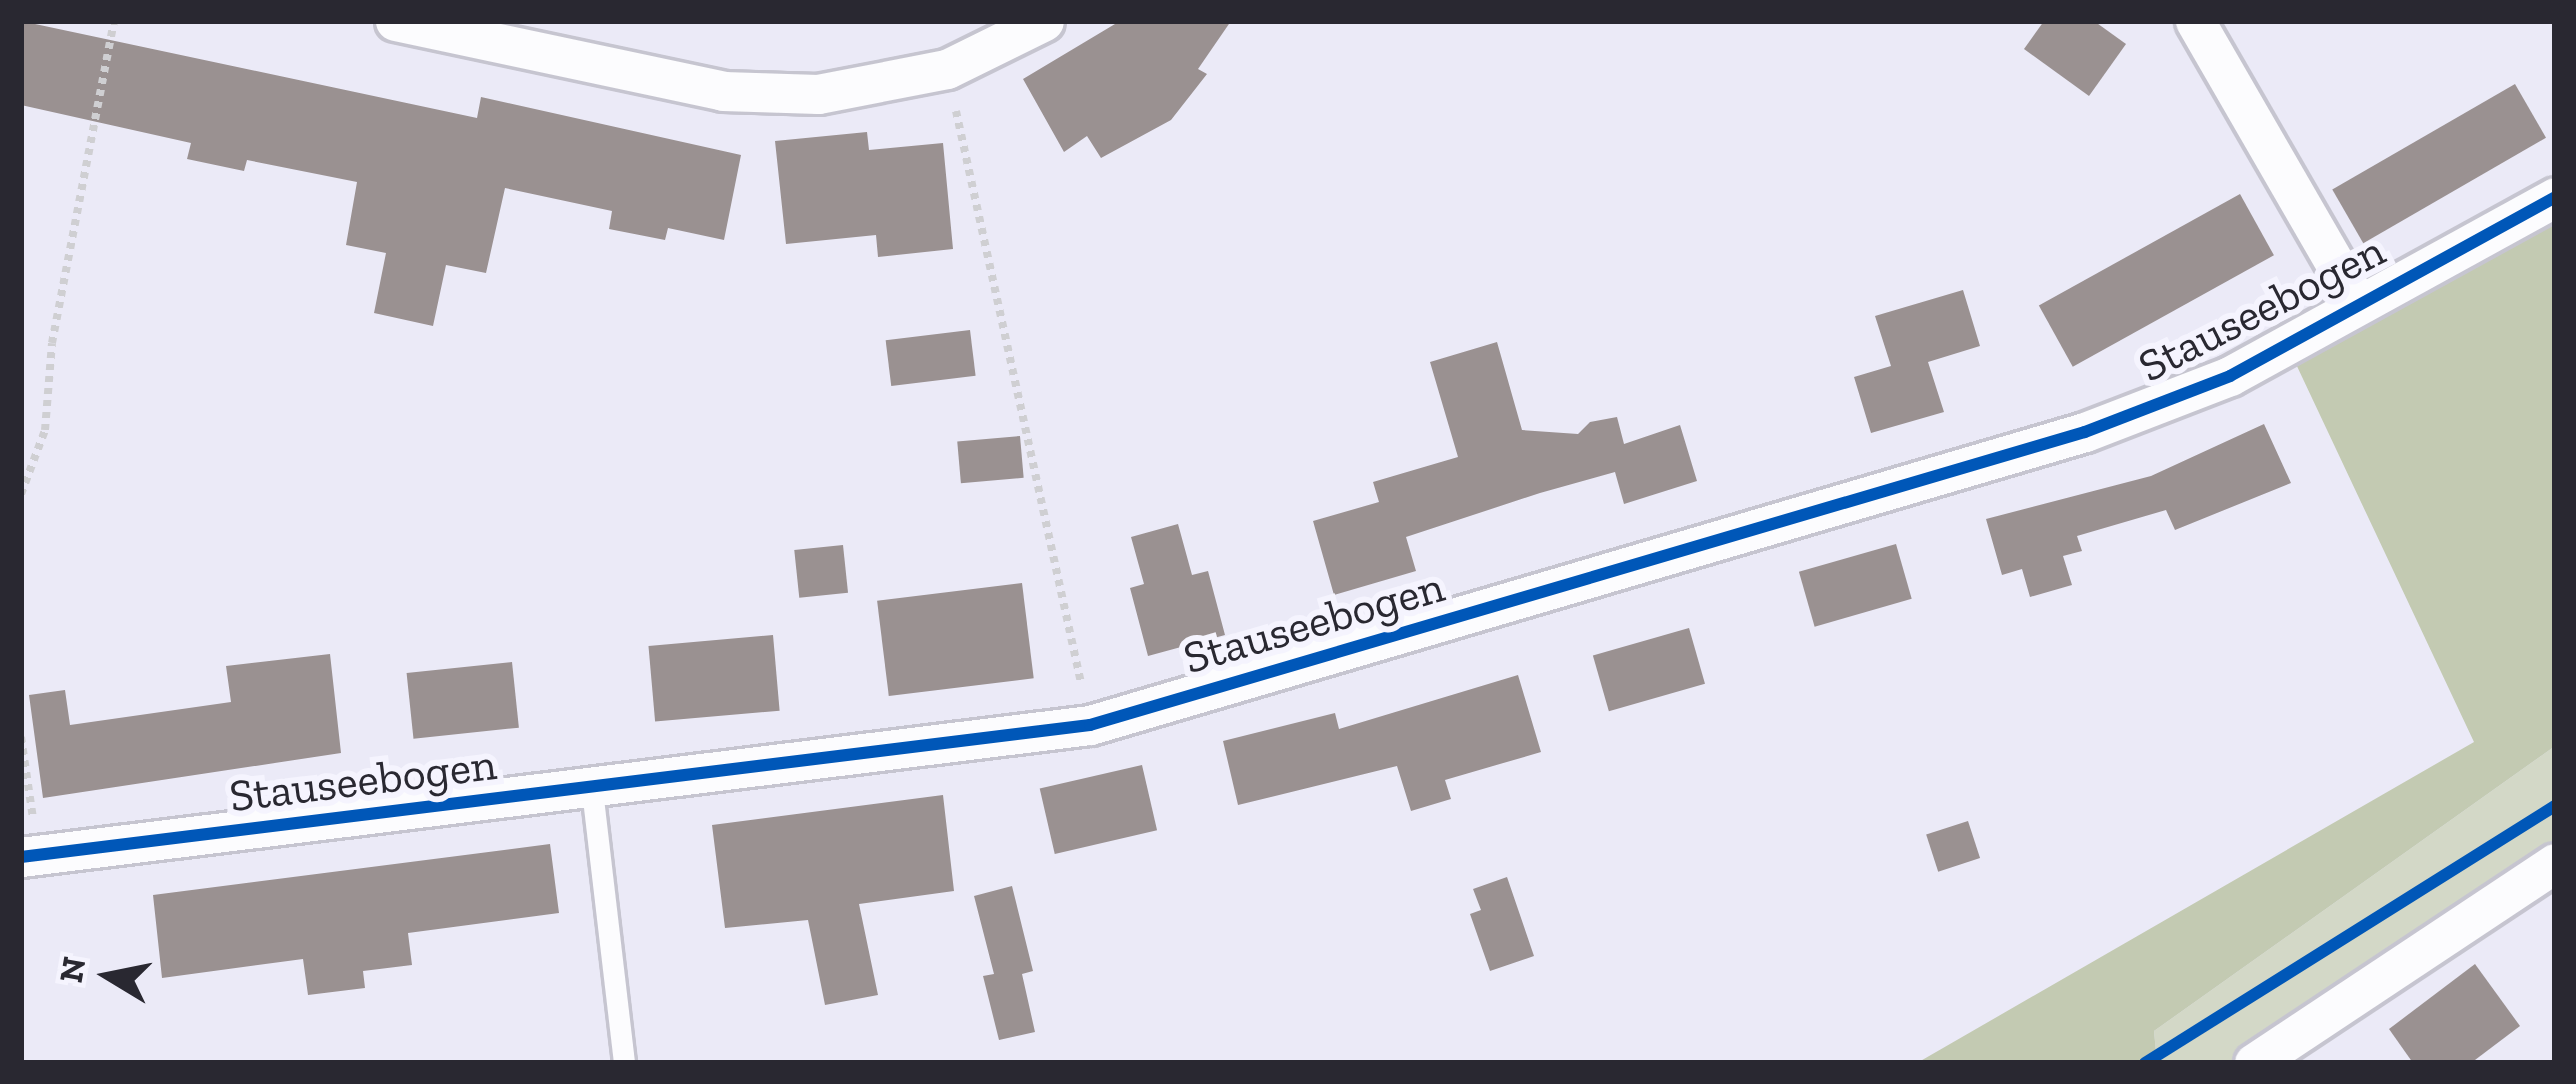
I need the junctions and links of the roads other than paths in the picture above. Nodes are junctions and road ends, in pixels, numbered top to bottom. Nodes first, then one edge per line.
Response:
1 (395, 21) edge
2 (1044, 21) edge
3 (2195, 21) edge
4 (2555, 197) edge
5 (2358, 303) junction
6 (592, 790) junction
7 (30, 856) edge
8 (2555, 863) edge
9 (624, 1063) edge
10 (2254, 1063) edge

1 - 2 street
3 - 5 street
4 - 5 street, Stauseebogen
5 - 6 street, Stauseebogen
6 - 7 street, Stauseebogen
6 - 9 lane
8 - 10 street

